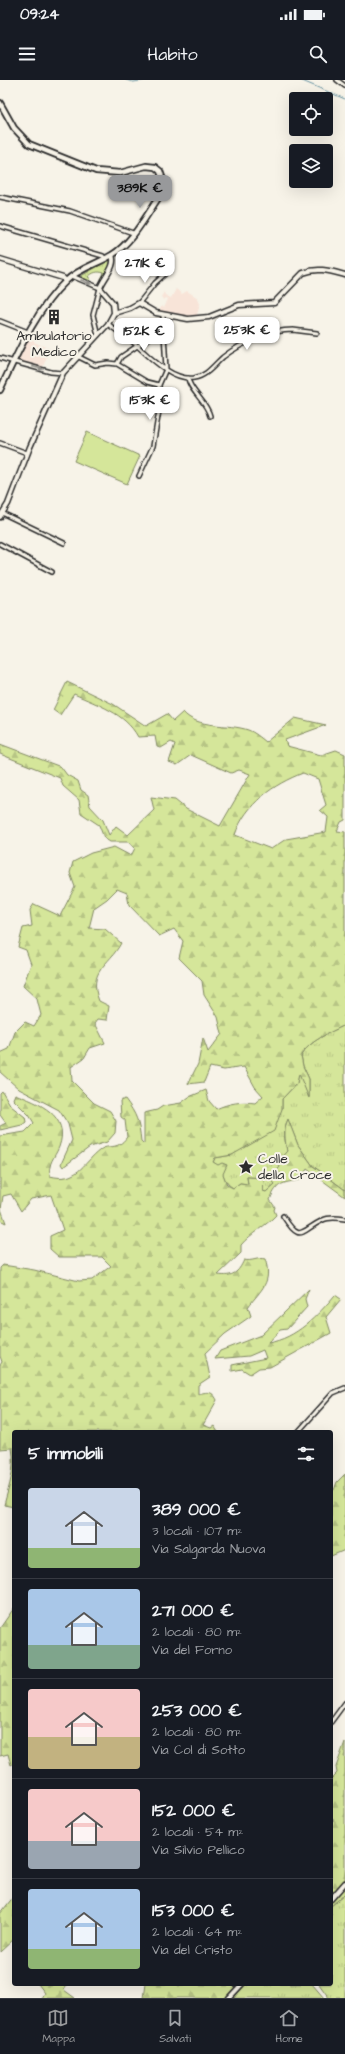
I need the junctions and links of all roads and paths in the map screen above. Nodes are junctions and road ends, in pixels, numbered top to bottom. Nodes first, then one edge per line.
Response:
1 (338, 80) edge
2 (345, 86) edge
3 (0, 103) edge
4 (0, 197) edge
5 (0, 226) edge
6 (133, 233) junction
7 (112, 255) junction
8 (0, 259) edge
9 (105, 259) junction
10 (165, 274) dead end
11 (345, 275) edge
12 (72, 276) junction
13 (66, 281) junction
14 (100, 288) junction
15 (138, 302) junction
16 (114, 313) junction
17 (163, 315) junction
18 (0, 321) edge
19 (108, 324) junction
20 (165, 327) junction
21 (28, 332) junction
22 (317, 333) dead end
23 (98, 335) junction
24 (138, 347) junction
25 (79, 357) junction
26 (0, 358) edge
27 (13, 362) junction
28 (117, 364) junction
29 (166, 369) junction
30 (63, 373) junction
31 (188, 378) junction
32 (159, 385) junction
33 (0, 390) edge
34 (210, 416) dead end
35 (0, 443) edge
36 (27, 453) junction
37 (139, 476) dead end
38 (1, 515) edge
39 (64, 543) dead end
40 (0, 544) edge
41 (52, 572) dead end
42 (283, 1216) dead end
43 (345, 1219) edge
44 (345, 1388) edge
45 (300, 1430) edge
46 (345, 1703) edge
47 (333, 1719) edge
48 (345, 1883) edge
49 (333, 1897) edge
50 (240, 1986) edge
51 (229, 1998) edge

1 - 2 street
3 - 6 main road
4 - 6 street
5 - 9 street
6 - 7 main road
7 - 9 main road
7 - 14 street
8 - 13 street
9 - 12 main road
10 - 15 street
11 - 17 street
12 - 13 main road
12 -> 14 street
13 - 21 main road
14 - 16 street
14 - 23 street
15 - 16 street
15 - 17 street
16 - 19 street
17 - 20 street
18 - 21 street
19 - 23 street
19 - 24 street
20 - 24 street
20 - 29 street
21 - 27 main road
22 - 31 street
23 - 25 street
24 - 28 street
24 - 29 street
25 - 28 street
25 - 30 street
26 - 27 street
27 -> 30 street
27 - 33 main road
28 - 32 street
29 - 31 street
29 - 32 street
30 - 36 street
31 - 34 street
32 - 37 street
35 - 36 street
36 - 38 street
38 - 39 street
40 - 41 street
42 - 43 street
44 - 45 street
46 - 47 street
48 - 49 street
50 - 51 street

